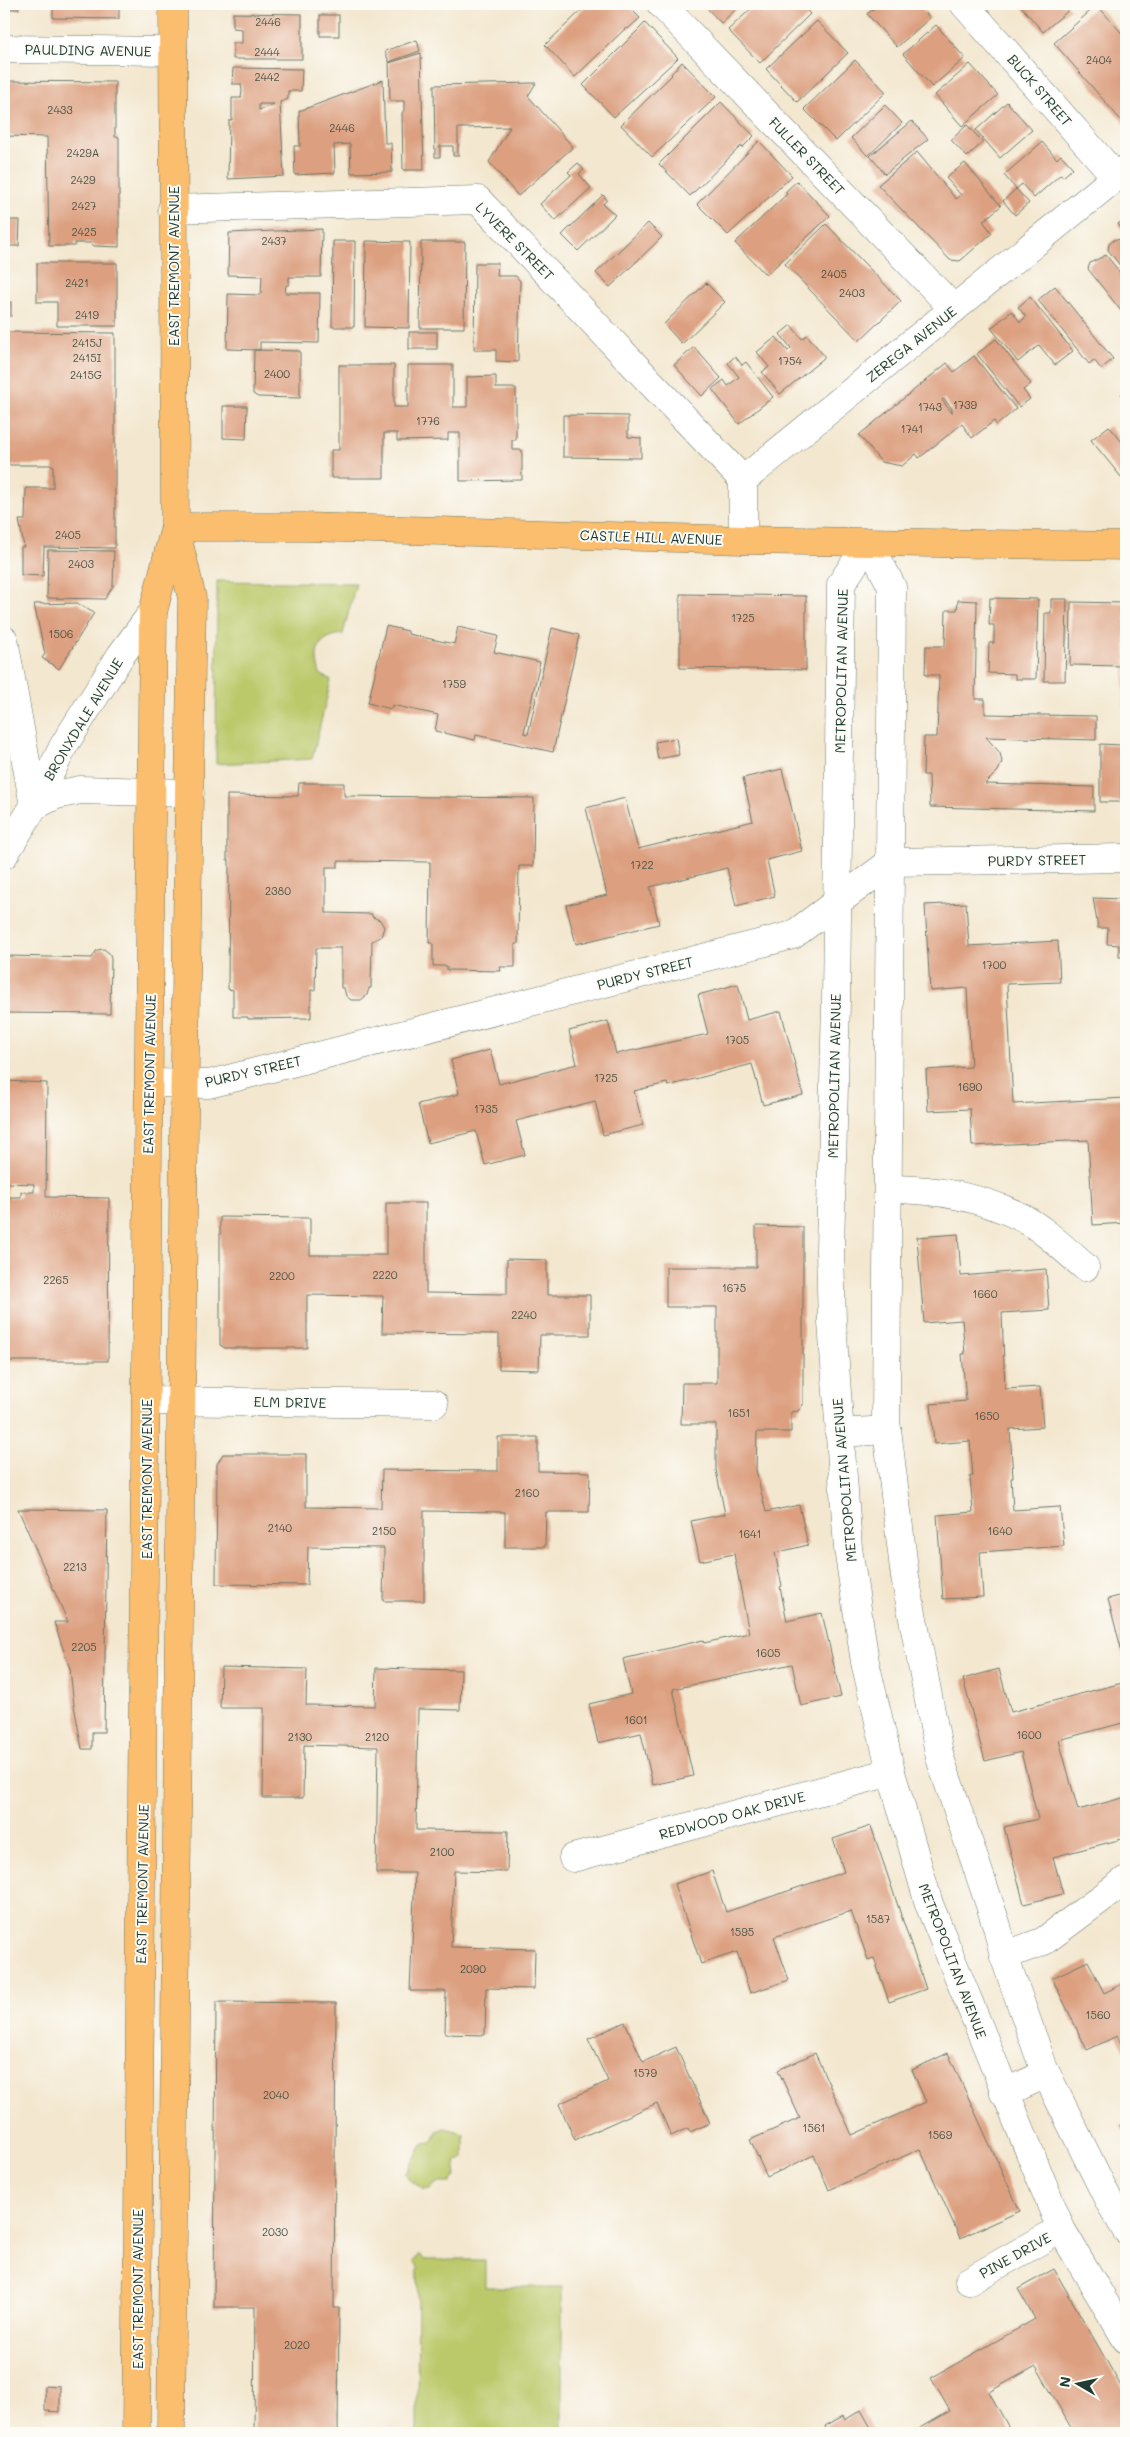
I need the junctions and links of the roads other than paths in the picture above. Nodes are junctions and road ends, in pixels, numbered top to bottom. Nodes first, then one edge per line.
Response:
1 (173, 4) edge
2 (661, 4) edge
3 (964, 4) edge
4 (4, 49) edge
5 (172, 51) junction
6 (1121, 173) edge
7 (172, 209) junction
8 (954, 309) junction
9 (743, 480) junction
10 (175, 527) junction
11 (743, 540) junction
12 (869, 542) junction
13 (1126, 546) edge
14 (153, 612) junction
15 (4, 640) edge
16 (152, 792) junction
17 (190, 793) junction
18 (34, 806) junction
19 (4, 855) edge
20 (1126, 858) edge
21 (891, 862) junction
22 (837, 902) junction
23 (150, 1083) junction
24 (185, 1084) junction
25 (889, 1189) junction
26 (1085, 1267) dead end
27 (146, 1401) junction
28 (182, 1401) junction
29 (434, 1404) dead end
30 (887, 1430) junction
31 (839, 1433) junction
32 (144, 1698) junction
33 (179, 1699) junction
34 (890, 1772) junction
35 (573, 1858) dead end
36 (1126, 1880) edge
37 (1004, 1956) junction
38 (139, 2059) junction
39 (175, 2060) junction
40 (1046, 2074) junction
41 (1004, 2093) junction
42 (1061, 2229) junction
43 (1126, 2230) edge
44 (969, 2281) dead end
45 (137, 2320) junction
46 (173, 2320) junction
47 (1126, 2339) edge
48 (136, 2433) edge
49 (171, 2433) edge

1 - 5 main road, EAST TREMONT AVENUE
2 - 8 street, FULLER STREET
3 - 6 street, BUCK STREET
4 - 5 street, PAULDING AVENUE
5 - 7 main road, EAST TREMONT AVENUE
6 - 8 street, ZEREGA AVENUE
7 - 9 street, LYVERE STREET
7 - 10 main road, EAST TREMONT AVENUE
8 - 9 street, ZEREGA AVENUE
9 - 11 street
10 - 11 main road, CASTLE HILL AVENUE
10 - 14 main road, EAST TREMONT AVENUE
10 - 17 main road, EAST TREMONT AVENUE
11 - 12 main road, CASTLE HILL AVENUE
12 - 13 main road, CASTLE HILL AVENUE
12 - 21 street
12 - 22 street, METROPOLITAN AVENUE
14 - 16 main road, EAST TREMONT AVENUE
14 - 18 street, BRONXDALE AVENUE
15 - 18 street
16 - 17 street
16 - 18 street
16 - 23 main road, EAST TREMONT AVENUE
17 - 24 main road, EAST TREMONT AVENUE
18 - 19 street, BRONXDALE AVENUE
20 - 21 street, PURDY STREET
21 - 22 street, PURDY STREET
21 - 25 street
22 - 24 street, PURDY STREET
22 - 31 street, METROPOLITAN AVENUE
23 - 24 street, PURDY STREET
23 - 27 main road, EAST TREMONT AVENUE
24 - 28 main road, EAST TREMONT AVENUE
25 - 26 street
25 - 30 street
27 - 28 street, ELM DRIVE
27 - 32 main road, EAST TREMONT AVENUE
28 - 29 street, ELM DRIVE
28 - 33 main road, EAST TREMONT AVENUE
30 - 31 street
30 - 37 street
31 - 34 street, METROPOLITAN AVENUE
32 - 33 main road
32 - 38 main road, EAST TREMONT AVENUE
33 - 39 main road, EAST TREMONT AVENUE
34 - 35 street, REDWOOD OAK DRIVE
34 - 41 street, METROPOLITAN AVENUE
36 - 37 street
37 - 40 street
38 - 39 main road
38 - 45 main road, EAST TREMONT AVENUE
39 - 46 main road, EAST TREMONT AVENUE
40 - 41 street
40 - 43 street
41 - 42 street, METROPOLITAN AVENUE
42 - 44 street, PINE DRIVE
42 - 47 street, METROPOLITAN AVENUE
45 - 46 main road
45 - 48 main road, EAST TREMONT AVENUE
46 - 49 main road, EAST TREMONT AVENUE

